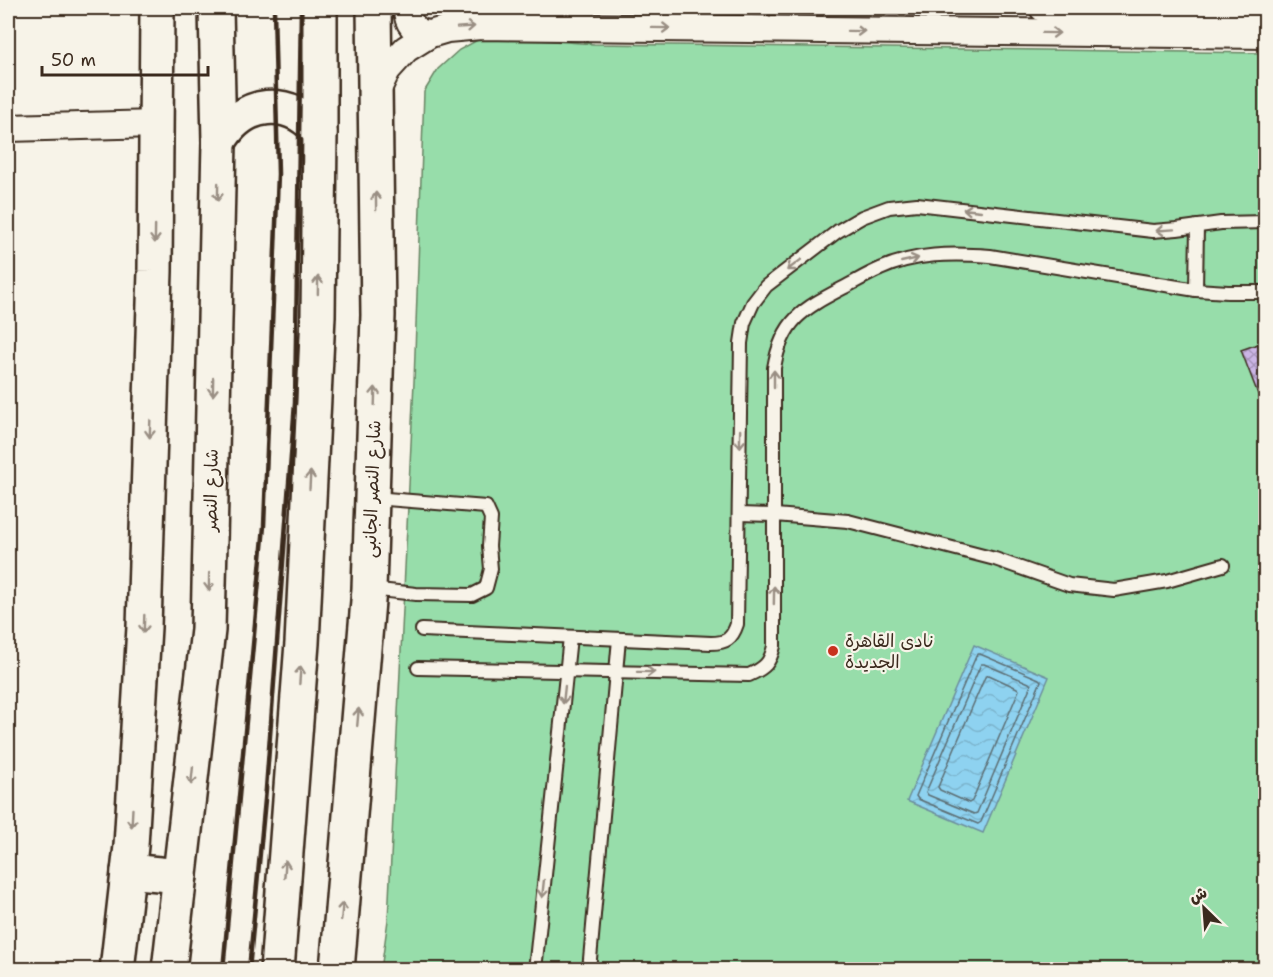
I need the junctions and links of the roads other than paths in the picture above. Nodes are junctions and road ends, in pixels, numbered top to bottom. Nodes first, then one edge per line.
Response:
1 (157, 8) edge
2 (216, 8) edge
3 (320, 8) edge
4 (374, 8) edge
5 (407, 8) edge
6 (1043, 8) edge
7 (1266, 12) edge
8 (430, 34) junction
9 (1266, 35) edge
10 (375, 95) junction
11 (156, 124) junction
12 (8, 128) edge
13 (320, 133) junction
14 (219, 142) junction
15 (1266, 222) edge
16 (1197, 226) junction
17 (1196, 290) junction
18 (1266, 292) edge
19 (372, 498) junction
20 (739, 514) junction
21 (775, 515) junction
22 (1223, 565) dead end
23 (369, 589) junction
24 (422, 630) dead end
25 (570, 637) junction
26 (619, 639) junction
27 (418, 668) dead end
28 (567, 670) junction
29 (616, 672) junction
30 (128, 871) junction
31 (180, 876) junction
32 (117, 969) edge
33 (169, 969) edge
34 (277, 969) edge
35 (337, 969) edge
36 (535, 969) edge
37 (589, 969) edge

1 - 11 main road
2 - 14 main road, شارع النصر
3 - 13 main road
4 - 10 main road, شارع النصر الجانبى
5 - 8 street
6 - 7 street
8 -> 9 street
8 - 10 street
19 -> 10 main road, شارع النصر الجانبى
11 - 12 street
11 -> 30 main road
13 - 14 main road
34 -> 13 main road
14 -> 31 main road, شارع النصر
15 - 16 lane
16 - 17 lane
16 -> 20 lane
17 - 18 lane
21 -> 17 lane
19 - 23 main road, شارع النصر الجانبى
19 - 23 lane
20 - 21 lane
20 - 26 lane
21 - 22 lane
29 -> 21 lane
35 -> 23 main road, شارع النصر الجانبى
24 - 25 lane
25 - 26 lane
25 - 28 lane
26 - 29 lane
27 - 28 lane
28 - 29 lane
28 -> 36 lane
29 - 37 lane
30 - 31 main road
30 - 32 main road
31 - 33 main road, شارع النصر

